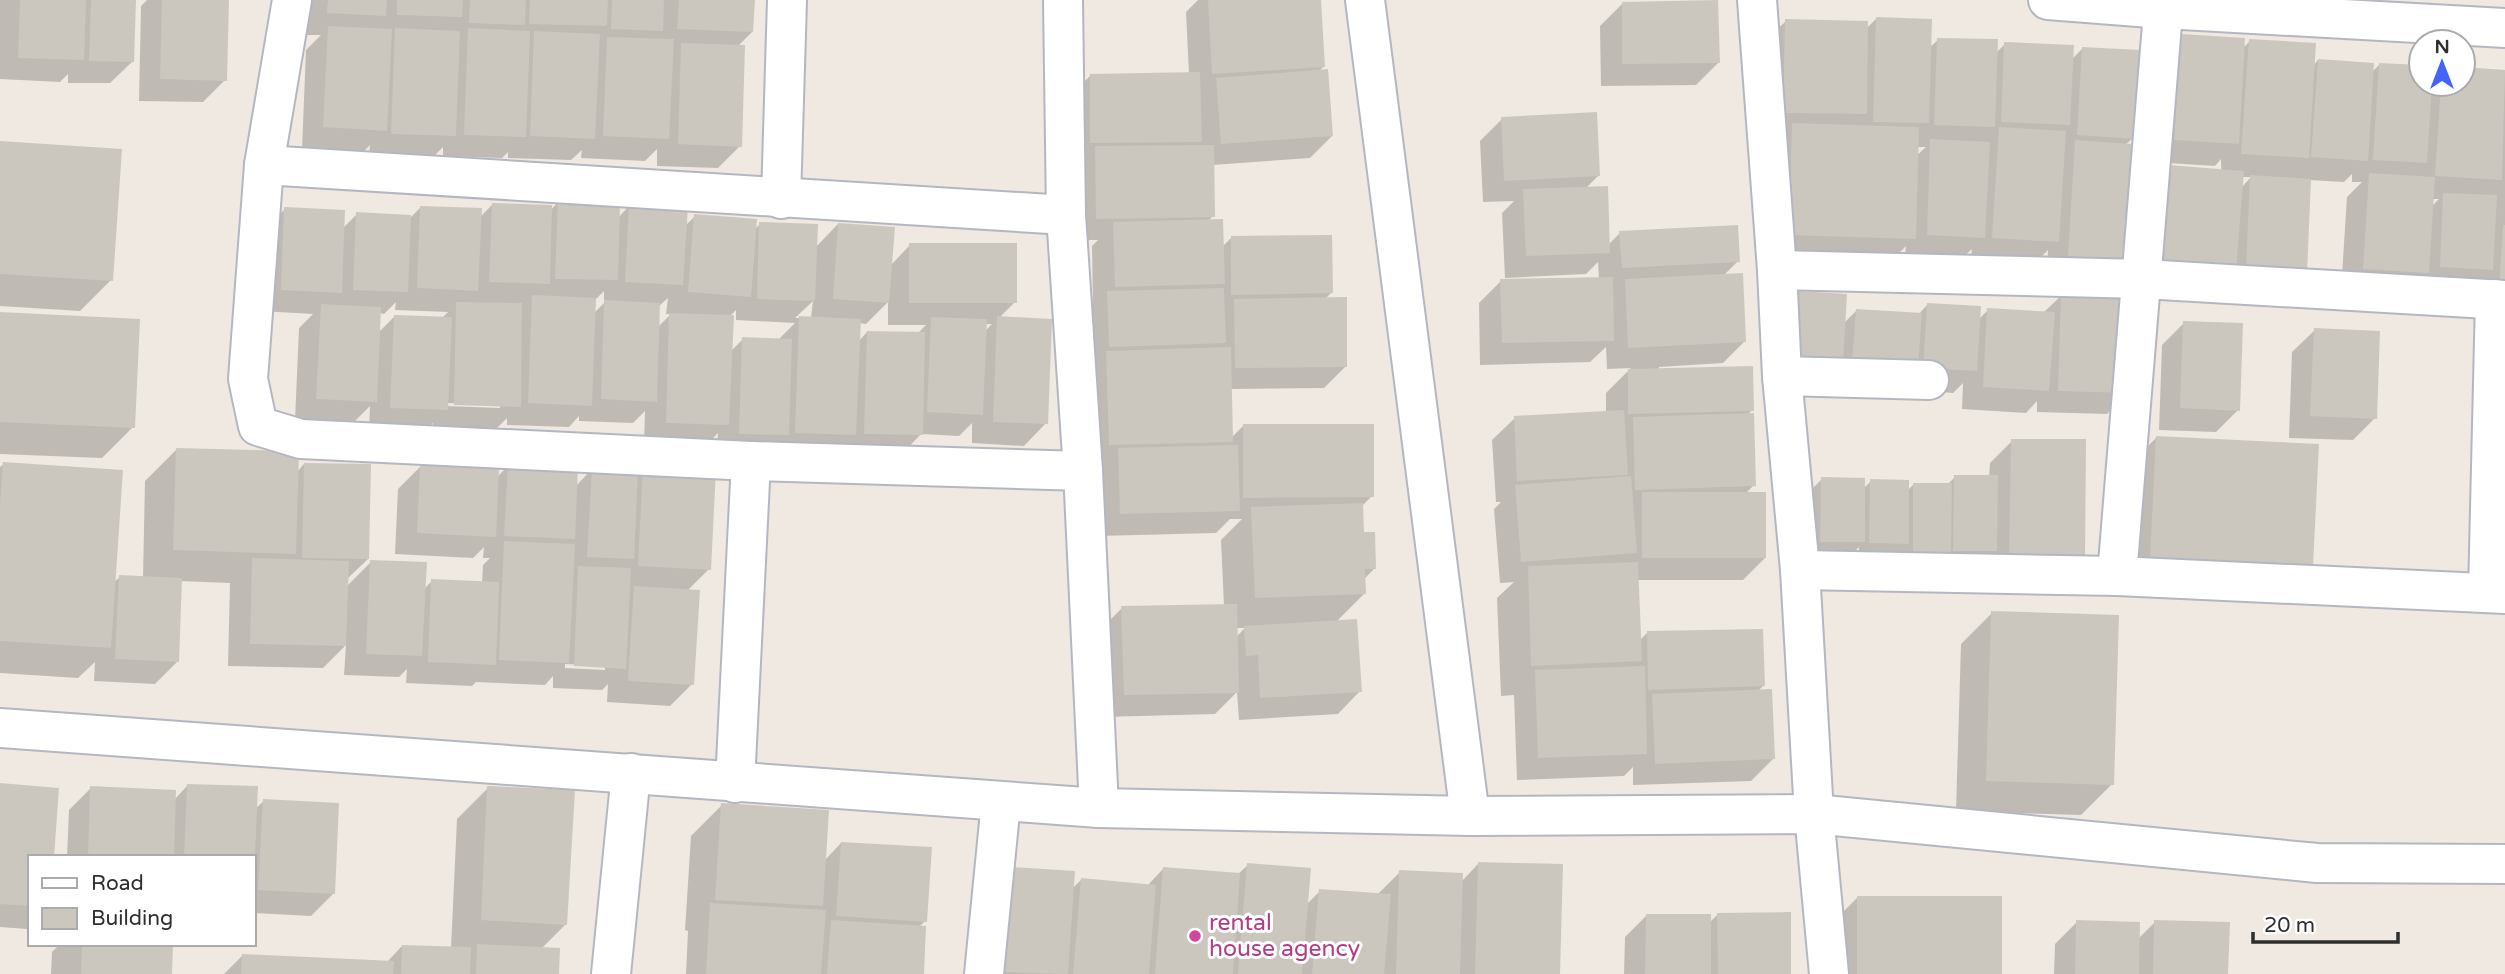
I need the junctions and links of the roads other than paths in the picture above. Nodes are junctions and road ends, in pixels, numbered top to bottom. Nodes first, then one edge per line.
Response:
1 (292, 0) edge
2 (786, 0) edge
3 (1063, 0) edge
4 (1366, 0) edge
5 (1757, 0) edge
6 (2048, 0) edge
7 (2164, 5) edge
8 (2505, 28) edge
9 (264, 165) junction
10 (781, 199) junction
11 (1066, 215) junction
12 (1777, 270) junction
13 (2143, 279) junction
14 (2500, 300) edge
15 (1782, 376) junction
16 (1929, 380) dead end
17 (751, 461) junction
18 (1083, 471) junction
19 (1800, 570) junction
20 (2117, 576) junction
21 (2496, 594) edge
22 (0, 728) edge
23 (631, 773) junction
24 (735, 783) junction
25 (1001, 802) junction
26 (1098, 808) junction
27 (1814, 814) junction
28 (1470, 816) junction
29 (2505, 864) edge
30 (611, 974) edge
31 (984, 974) edge
32 (1829, 974) edge

1 - 9 street
2 - 10 street
3 - 11 street
4 - 28 street
5 - 12 street
6 - 7 street
7 - 8 street
7 - 13 street
9 - 10 street
9 - 17 street
10 - 11 street
11 - 18 street
12 - 13 street
12 - 15 street
13 - 14 street
13 - 20 street
14 - 21 street
15 - 16 street
15 - 19 street
17 - 18 street
17 - 24 street
18 - 26 street
19 - 20 street
19 - 27 street
20 - 21 street
22 - 23 street
23 - 24 street
23 - 30 street
24 - 25 street
25 - 26 street
25 - 31 street
26 - 28 street
27 - 28 street
27 - 29 street
27 - 32 street

